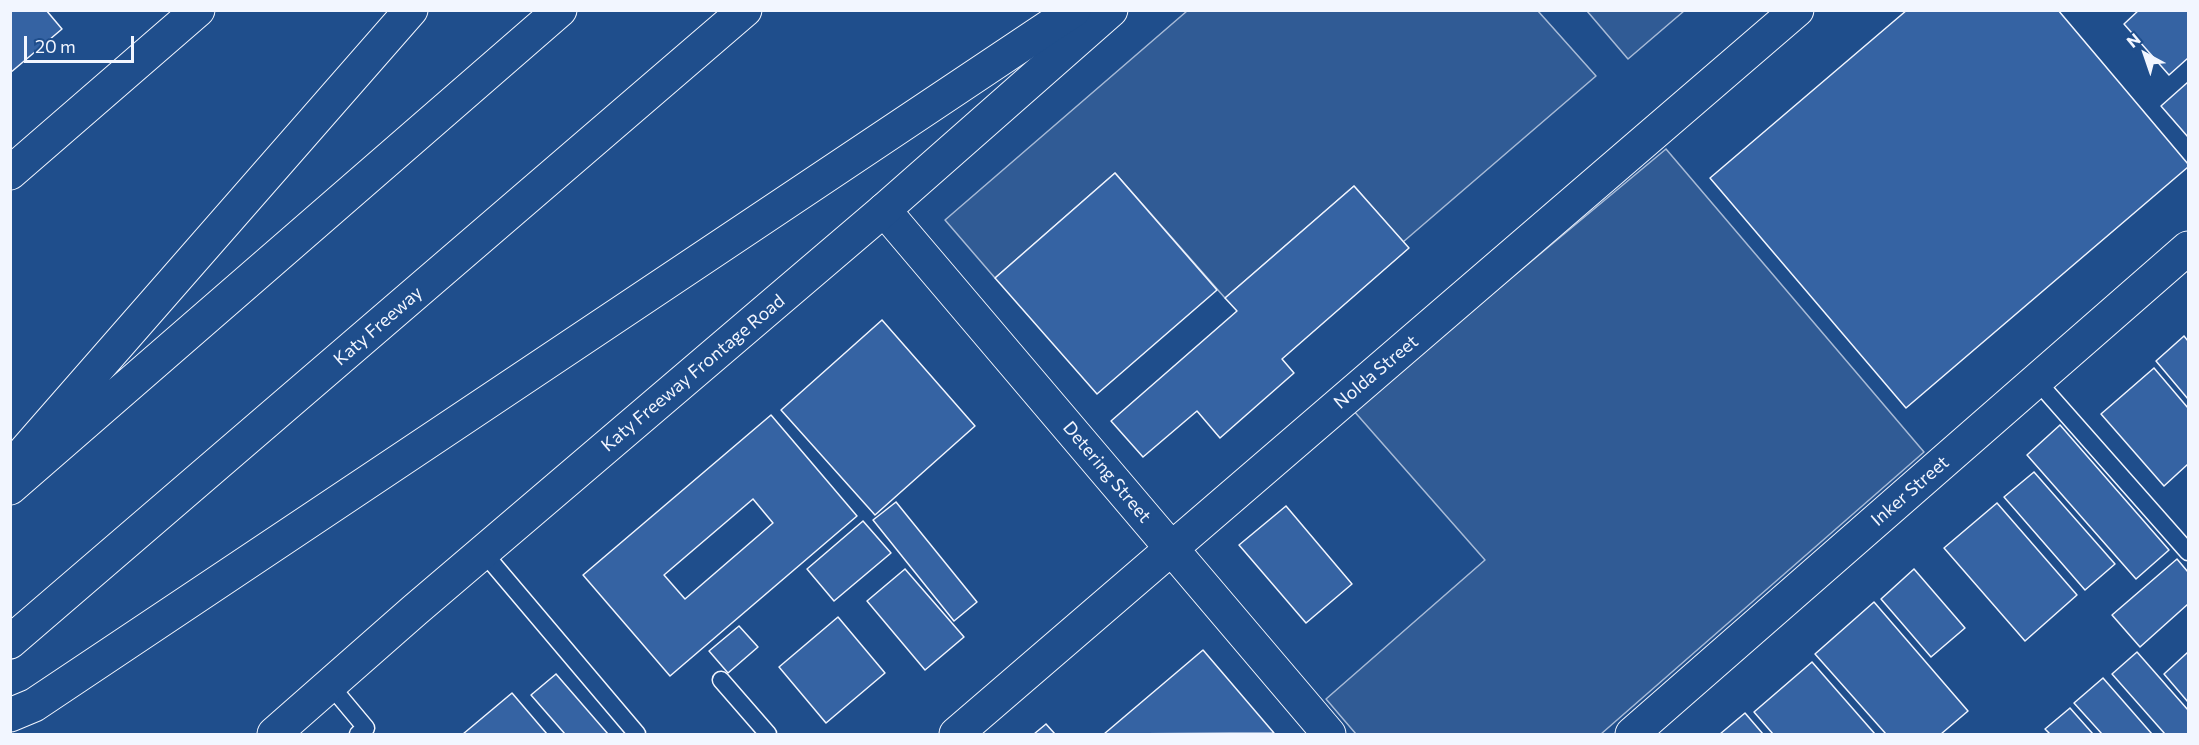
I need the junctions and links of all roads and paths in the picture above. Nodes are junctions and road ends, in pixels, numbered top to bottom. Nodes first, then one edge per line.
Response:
1 (198, 10) edge
2 (411, 10) edge
3 (560, 10) edge
4 (745, 10) edge
5 (1074, 10) edge
6 (1111, 10) edge
7 (1786, 14) edge
8 (10, 173) edge
9 (884, 210) junction
10 (2188, 248) edge
11 (2037, 381) junction
12 (10, 467) edge
13 (10, 488) edge
14 (1171, 547) junction
15 (483, 552) junction
16 (2188, 552) edge
17 (10, 642) edge
18 (721, 680) dead end
19 (330, 685) junction
20 (10, 715) edge
21 (365, 732) edge
22 (274, 735) edge
23 (637, 735) edge
24 (768, 735) edge
25 (956, 735) edge
26 (1329, 735) edge
27 (1632, 735) edge

1 - 8 main road
2 - 12 main road
3 - 13 main road
4 - 17 main road, Katy Freeway
5 - 20 main road
6 - 9 main road, Katy Freeway Frontage Road
7 - 14 main road, Nolda Street
9 - 14 main road, Detering Street
9 - 15 main road, Katy Freeway Frontage Road
10 - 11 main road, Inker Street
11 - 16 lane
11 - 27 main road, Inker Street
14 - 25 main road, Nolda Street
14 - 26 main road, Detering Street
15 - 19 main road, Katy Freeway Frontage Road
15 - 23 lane
18 - 24 lane
19 - 21 lane
19 - 22 main road, Katy Freeway Frontage Road

